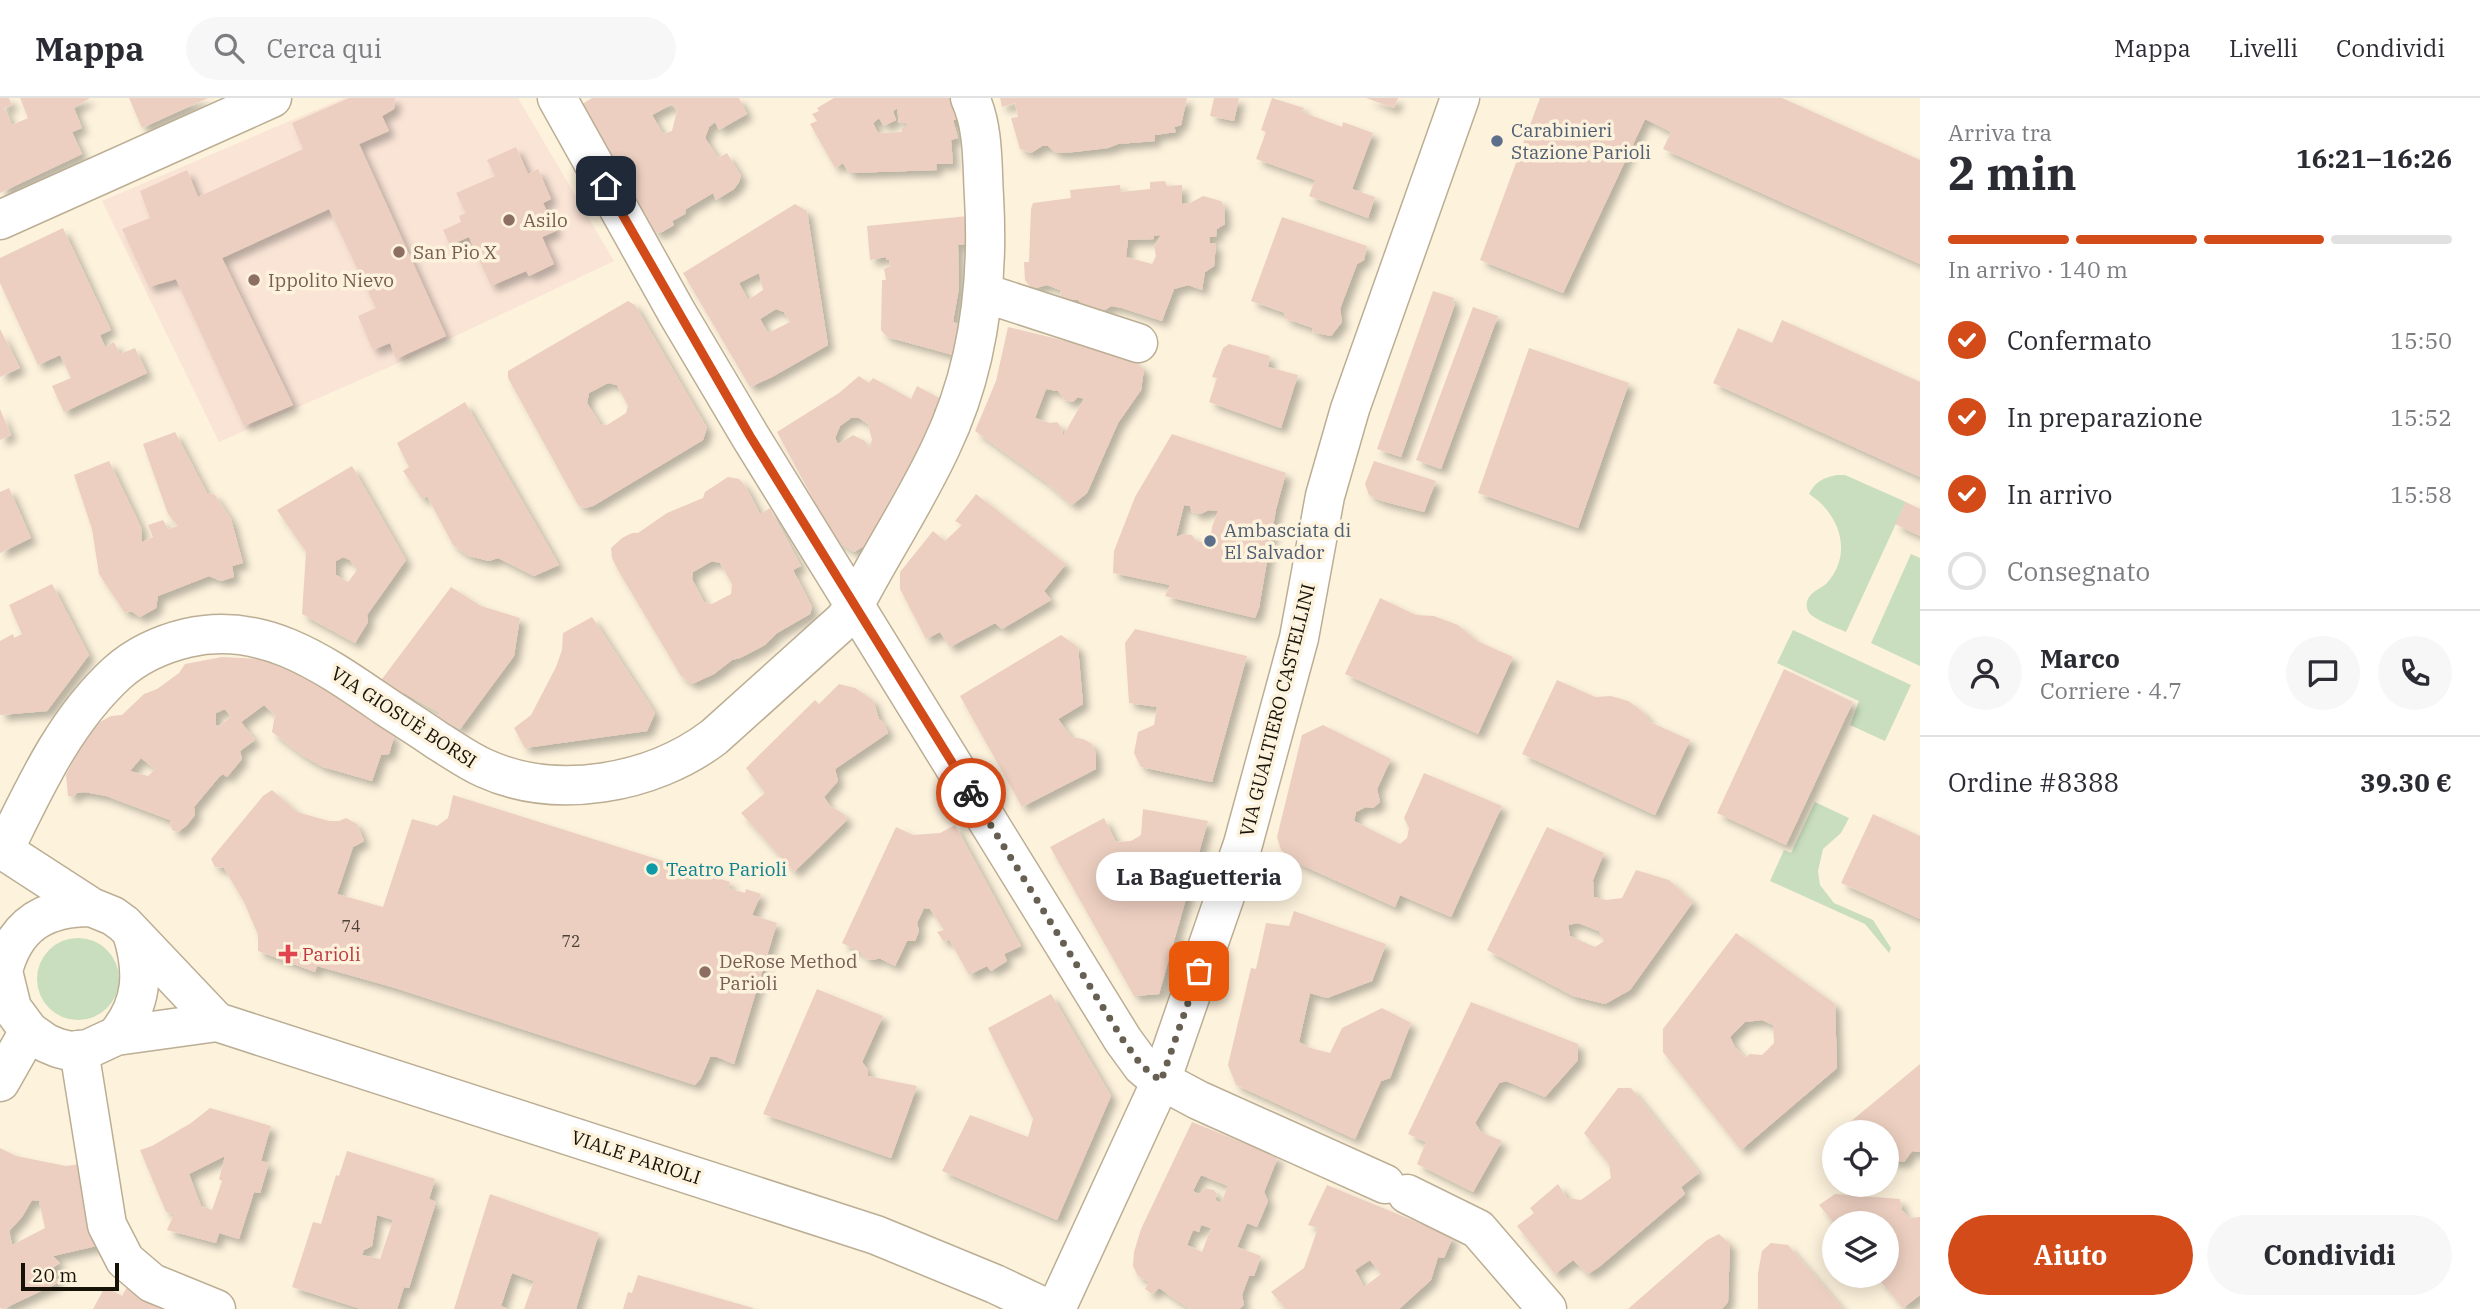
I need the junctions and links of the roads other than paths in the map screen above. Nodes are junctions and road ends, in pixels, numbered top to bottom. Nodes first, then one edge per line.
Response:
1 (272, 98) edge
2 (556, 98) edge
3 (970, 98) edge
4 (1460, 98) edge
5 (0, 220) edge
6 (984, 293) junction
7 (1138, 343) dead end
8 (854, 606) junction
9 (2, 849) edge
10 (91, 907) junction
11 (132, 933) junction
12 (2, 965) edge
13 (217, 1022) junction
14 (29, 1031) junction
15 (116, 1036) junction
16 (79, 1050) junction
17 (1161, 1081) junction
18 (0, 1082) edge
19 (216, 1309) edge
20 (1048, 1309) edge
21 (1056, 1309) edge
22 (1547, 1309) edge

1 - 5 street
2 - 8 street
3 - 6 street, VIA GIOSUÈ BORSI
4 - 17 street, VIA GUALTIERO CASTELLINI
6 - 7 street
6 - 8 street, VIA GIOSUÈ BORSI
8 - 9 street, VIA GIOSUÈ BORSI
8 - 17 street
9 - 10 street
10 - 11 street
10 - 12 street
11 - 13 street
11 - 15 street
12 - 14 street
13 - 15 street
13 - 20 street, VIALE PARIOLI
14 - 16 street
14 - 18 street
15 - 16 street
16 - 19 street
17 - 21 street, VIA GUALTIERO CASTELLINI
17 - 22 street

